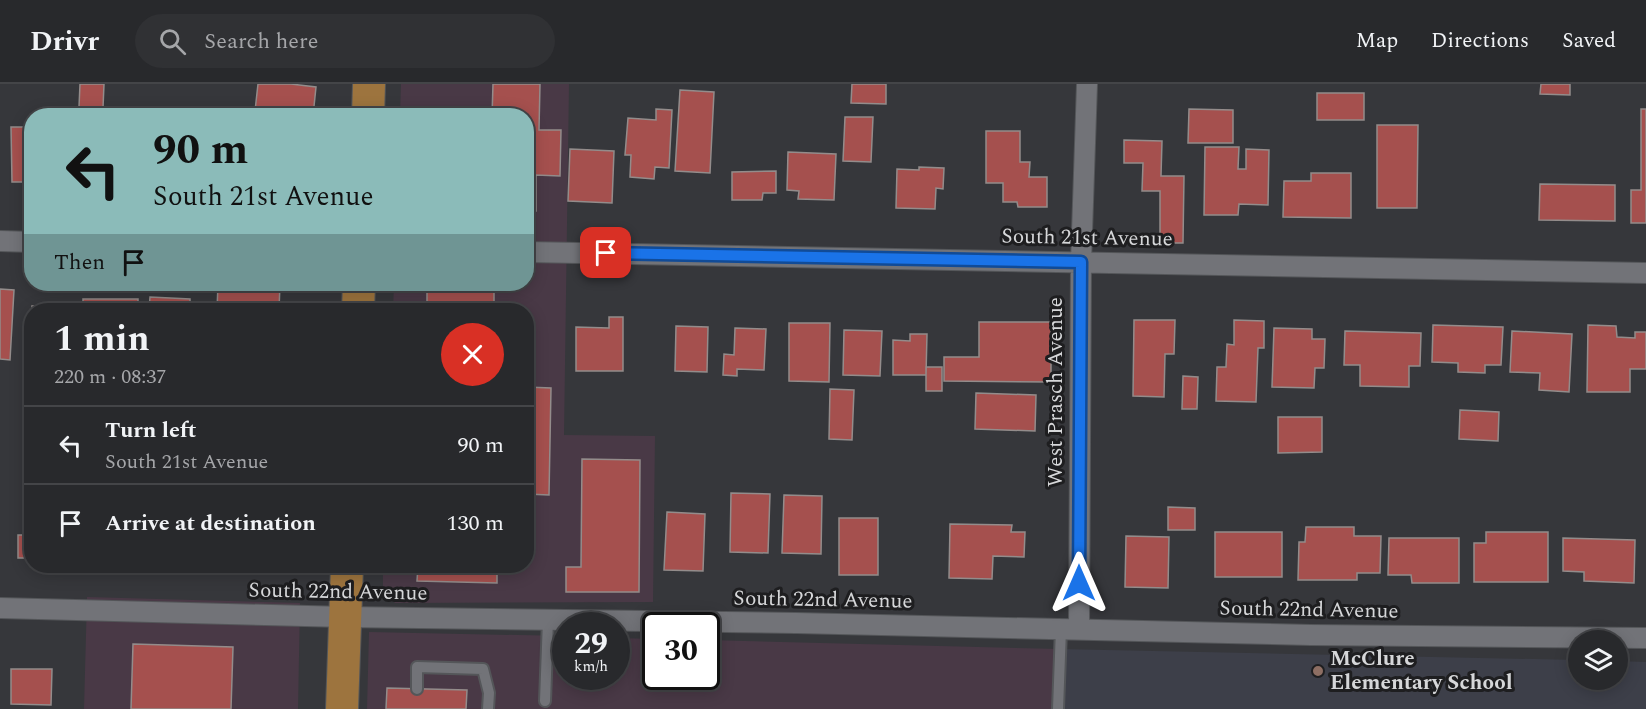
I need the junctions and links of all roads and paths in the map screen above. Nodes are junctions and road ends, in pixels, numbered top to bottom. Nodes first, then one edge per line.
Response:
1 (369, 84) edge
2 (1087, 84) edge
3 (368, 108) edge
4 (0, 242) edge
5 (24, 242) edge
6 (534, 252) edge
7 (1081, 262) junction
8 (1646, 273) edge
9 (347, 573) edge
10 (0, 608) edge
11 (345, 617) junction
12 (548, 620) junction
13 (1070, 629) junction
14 (1646, 638) edge
15 (417, 689) dead end
16 (545, 701) dead end
17 (342, 709) edge
18 (488, 709) edge
19 (1058, 709) edge

1 - 3 main road
2 - 7 street, West Prasch Avenue
4 - 5 street
6 - 7 street, South 21st Avenue
7 - 8 street, South 21st Avenue
7 - 13 street, West Prasch Avenue
9 - 11 main road
10 - 11 street, South 22nd Avenue
11 - 12 street, South 22nd Avenue
11 - 17 main road
12 - 13 street, South 22nd Avenue
12 - 16 lane
13 - 14 street, South 22nd Avenue
13 - 19 lane
15 - 18 lane

